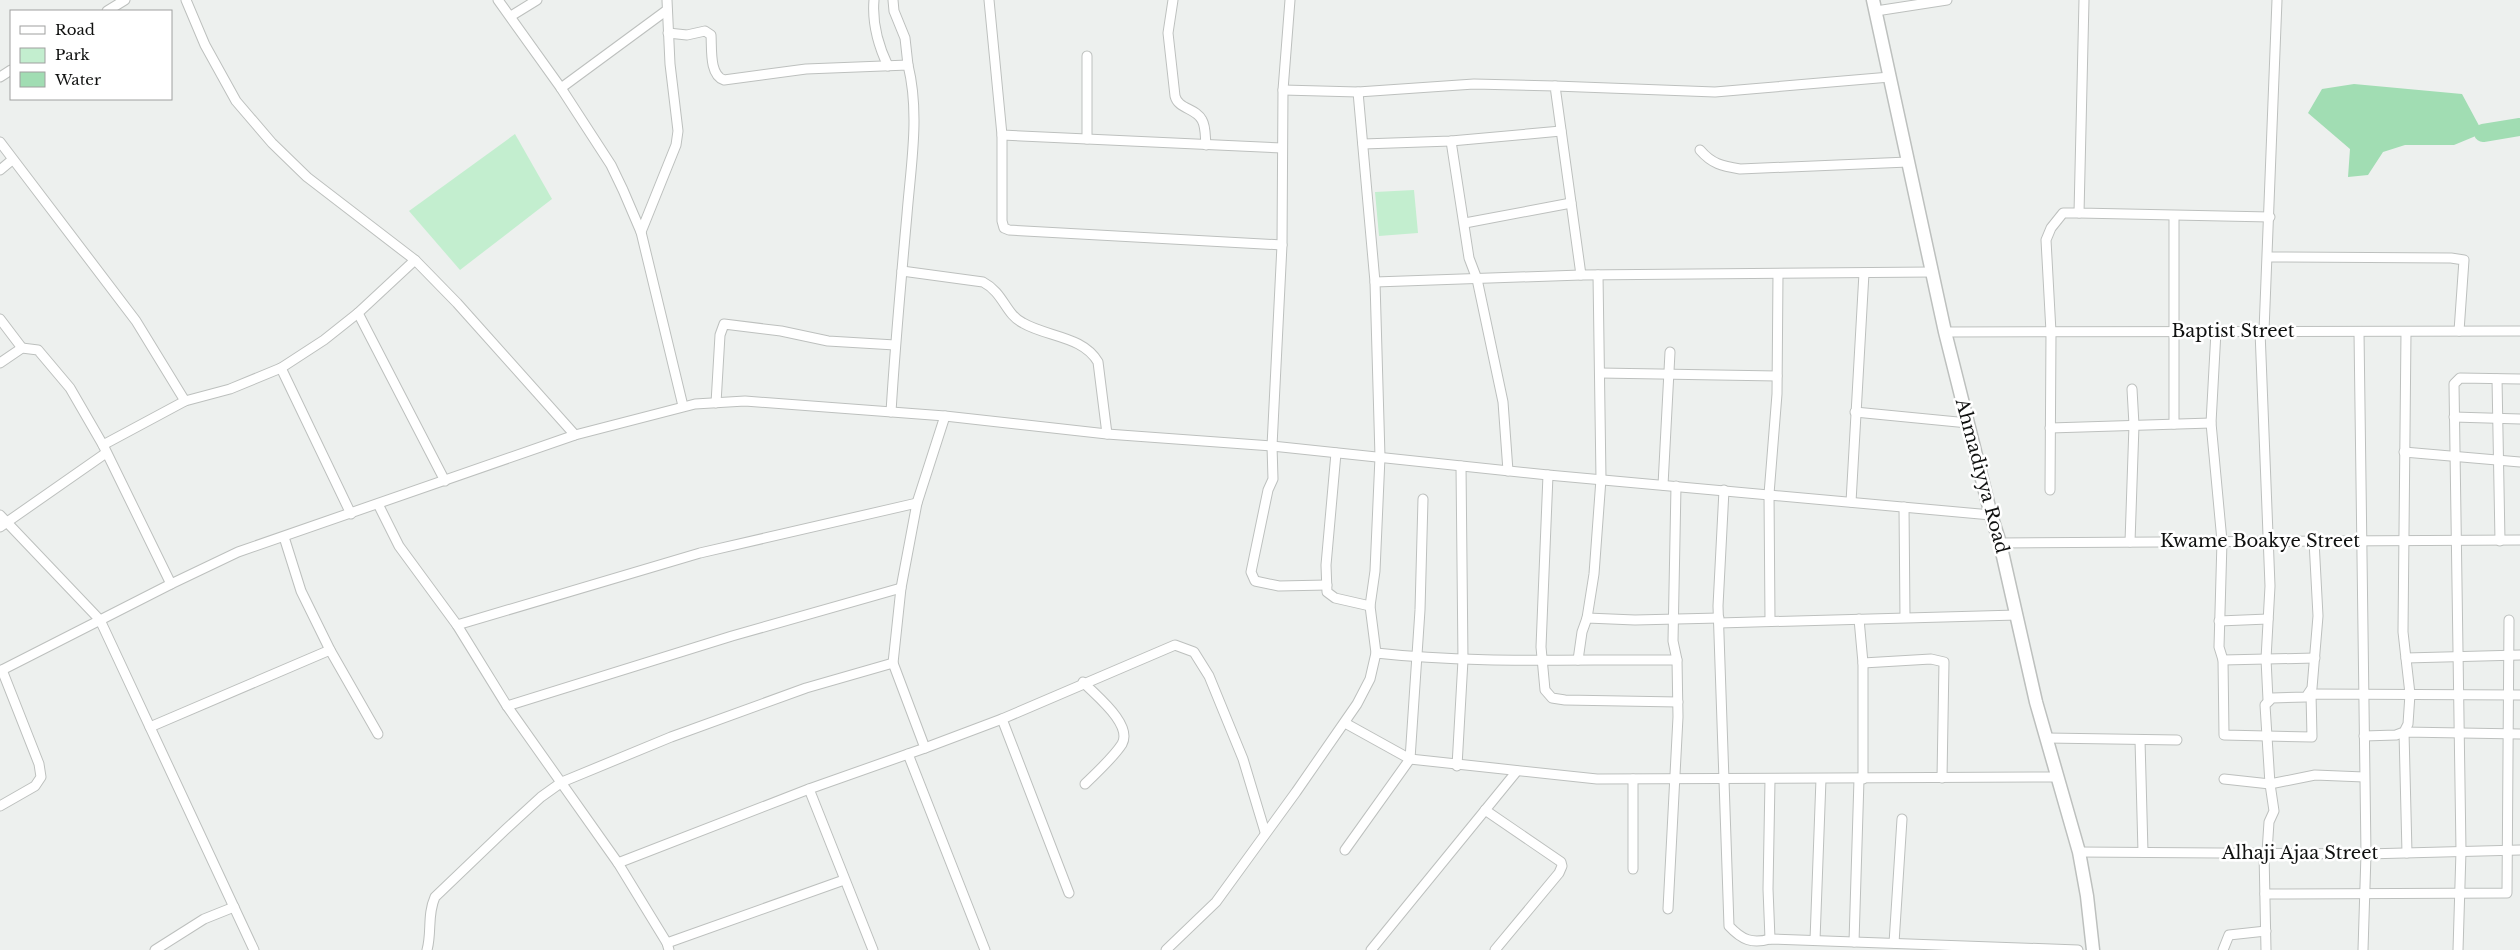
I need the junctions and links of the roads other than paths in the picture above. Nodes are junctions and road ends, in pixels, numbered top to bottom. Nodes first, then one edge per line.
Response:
1 (125, 0) edge
2 (186, 0) edge
3 (498, 0) edge
4 (537, 0) edge
5 (667, 0) edge
6 (874, 0) edge
7 (893, 0) edge
8 (989, 0) edge
9 (1173, 0) edge
10 (1290, 0) edge
11 (1947, 0) edge
12 (2084, 0) edge
13 (2277, 0) edge
14 (1874, 6) edge
15 (109, 10) edge
16 (668, 10) junction
17 (511, 16) junction
18 (668, 33) junction
19 (1087, 56) dead end
20 (908, 65) junction
21 (888, 66) junction
22 (1890, 77) junction
23 (1555, 86) junction
24 (560, 88) junction
25 (1284, 90) junction
26 (1358, 92) junction
27 (1561, 131) junction
28 (1002, 136) junction
29 (1087, 139) junction
30 (1451, 141) junction
31 (0, 142) edge
32 (1363, 144) junction
33 (1206, 145) junction
34 (1282, 148) junction
35 (1700, 150) dead end
36 (12, 160) junction
37 (1908, 162) junction
38 (0, 170) edge
39 (1571, 203) junction
40 (2079, 213) junction
41 (2174, 216) junction
42 (2270, 217) junction
43 (1465, 223) junction
44 (641, 232) junction
45 (1282, 245) junction
46 (2268, 257) junction
47 (415, 260) junction
48 (902, 271) junction
49 (1933, 272) junction
50 (1864, 273) junction
51 (1778, 274) junction
52 (1581, 275) junction
53 (1598, 275) junction
54 (1477, 279) junction
55 (1375, 282) junction
56 (358, 313) junction
57 (0, 319) edge
58 (2174, 331) junction
59 (2216, 331) junction
60 (2262, 331) junction
61 (2459, 331) junction
62 (2520, 331) edge
63 (1945, 332) junction
64 (2051, 332) junction
65 (2359, 332) junction
66 (2406, 332) junction
67 (895, 345) junction
68 (22, 348) junction
69 (1670, 352) dead end
70 (0, 363) edge
71 (281, 368) junction
72 (1600, 373) junction
73 (1669, 374) junction
74 (1777, 376) junction
75 (2497, 379) junction
76 (2520, 379) edge
77 (2132, 389) dead end
78 (185, 401) junction
79 (716, 403) junction
80 (683, 406) junction
81 (891, 412) junction
82 (1855, 412) junction
83 (945, 416) junction
84 (2454, 417) junction
85 (2498, 419) junction
86 (2520, 419) edge
87 (1968, 423) junction
88 (2211, 423) junction
89 (2174, 424) junction
90 (2134, 425) junction
91 (2050, 428) junction
92 (1107, 434) junction
93 (575, 435) junction
94 (1272, 446) junction
95 (104, 449) junction
96 (2404, 452) junction
97 (1336, 453) junction
98 (2455, 456) junction
99 (1380, 457) junction
100 (2498, 461) junction
101 (2520, 462) edge
102 (1462, 466) junction
103 (1508, 471) junction
104 (1548, 475) junction
105 (1601, 479) junction
106 (445, 481) junction
107 (1663, 485) junction
108 (1676, 486) junction
109 (1724, 490) junction
110 (2050, 490) dead end
111 (1769, 494) junction
112 (1423, 499) dead end
113 (1850, 502) junction
114 (917, 503) junction
115 (378, 504) junction
116 (1904, 507) junction
117 (351, 514) junction
118 (0, 515) edge
119 (1991, 515) junction
120 (4, 525) edge
121 (284, 537) junction
122 (2314, 540) junction
123 (2361, 540) junction
124 (2520, 540) edge
125 (2222, 541) junction
126 (2268, 541) junction
127 (2405, 541) junction
128 (2456, 541) junction
129 (2500, 541) junction
130 (2130, 542) junction
131 (2000, 543) junction
132 (171, 584) junction
133 (1327, 585) junction
134 (901, 588) junction
135 (1370, 606) junction
136 (2016, 615) junction
137 (1905, 617) junction
138 (1588, 618) junction
139 (1674, 619) junction
140 (1859, 619) junction
141 (2268, 619) junction
142 (100, 620) junction
143 (1719, 620) junction
144 (1770, 620) junction
145 (2509, 620) dead end
146 (2219, 621) junction
147 (456, 625) junction
148 (330, 650) junction
149 (1376, 653) junction
150 (2509, 655) junction
151 (2520, 655) edge
152 (1417, 656) junction
153 (2458, 657) junction
154 (2315, 658) junction
155 (2406, 658) junction
156 (2266, 659) junction
157 (1462, 660) junction
158 (1578, 660) junction
159 (1677, 660) junction
160 (2223, 660) junction
161 (1541, 662) junction
162 (893, 663) junction
163 (1863, 663) junction
164 (1, 670) edge
165 (1083, 682) junction
166 (2311, 694) junction
167 (2410, 694) junction
168 (2363, 695) junction
169 (2508, 695) junction
170 (2520, 695) edge
171 (2458, 696) junction
172 (2268, 700) junction
173 (1678, 702) junction
174 (507, 706) junction
175 (1002, 719) junction
176 (1345, 723) junction
177 (150, 727) junction
178 (2404, 732) junction
179 (378, 734) dead end
180 (2508, 734) junction
181 (2520, 734) edge
182 (2459, 735) junction
183 (2364, 736) junction
184 (2267, 737) junction
185 (2047, 738) junction
186 (2140, 740) junction
187 (2177, 740) dead end
188 (925, 748) junction
189 (908, 754) junction
190 (1410, 760) junction
191 (1457, 766) junction
192 (1517, 771) junction
193 (2058, 777) junction
194 (2364, 777) junction
195 (1942, 778) junction
196 (1633, 779) junction
197 (1676, 779) junction
198 (1724, 779) junction
199 (1820, 779) junction
200 (1861, 779) junction
201 (2224, 779) dead end
202 (1770, 780) junction
203 (562, 782) junction
204 (1085, 784) dead end
205 (2270, 784) junction
206 (809, 789) junction
207 (0, 806) edge
208 (1485, 810) junction
209 (1902, 819) dead end
210 (1265, 832) junction
211 (1345, 850) dead end
212 (2509, 850) junction
213 (2520, 850) edge
214 (2079, 852) junction
215 (2143, 852) junction
216 (2266, 852) junction
217 (2461, 852) junction
218 (2407, 853) junction
219 (2366, 854) junction
220 (618, 863) junction
221 (1633, 869) dead end
222 (844, 880) junction
223 (1069, 893) dead end
224 (2461, 893) junction
225 (2265, 894) junction
226 (2365, 895) junction
227 (234, 907) junction
228 (1668, 909) dead end
229 (2266, 931) junction
230 (1770, 939) junction
231 (1815, 940) junction
232 (1854, 942) junction
233 (1894, 943) junction
234 (668, 946) edge
235 (155, 950) edge
236 (254, 950) edge
237 (427, 950) edge
238 (873, 950) edge
239 (985, 950) edge
240 (1166, 950) edge
241 (1371, 950) edge
242 (1495, 950) edge
243 (2078, 950) edge
244 (2093, 950) edge
245 (2223, 950) edge
246 (2266, 950) edge
247 (2363, 950) edge
248 (2458, 950) edge

1 - 15 street
2 - 47 street
3 - 17 street
4 - 17 street
5 - 16 street
6 - 21 street
7 - 20 street
8 - 28 street
9 - 33 street
10 - 25 street
11 - 14 street
12 - 40 street
13 - 42 street
14 - 22 street, Ahmadiyya Road
16 - 18 street
16 - 24 street
17 - 24 street
18 - 21 street
18 - 44 street
19 - 29 street
20 - 21 street
20 - 48 street
22 - 23 street
22 - 37 street, Ahmadiyya Road
23 - 26 street
23 - 27 street
24 - 44 street
25 - 26 street
25 - 34 street
26 - 32 street
27 - 30 street
27 - 39 street
28 - 29 street
28 - 45 street
29 - 33 street
30 - 32 street
30 - 43 street
31 - 36 street
32 - 55 street
33 - 34 street
34 - 45 street
35 - 37 street
36 - 38 street
36 - 78 street
37 - 49 street, Ahmadiyya Road
39 - 43 street
39 - 52 street
40 - 41 street
40 - 64 street
41 - 42 street
41 - 58 street
42 - 46 street
43 - 54 street
44 - 80 street
45 - 94 street
46 - 60 street
46 - 61 street
47 - 56 street
47 - 93 street
48 - 67 street
48 - 92 street
49 - 50 street
49 - 63 street, Ahmadiyya Road
50 - 51 street
50 - 82 street
51 - 53 street
51 - 74 street
52 - 53 street
52 - 54 street
53 - 72 street
54 - 55 street
54 - 103 street
55 - 99 street
56 - 71 street
56 - 106 street
57 - 68 street
58 - 59 street, Baptist Street
58 - 64 street, Baptist Street
58 - 89 street
59 - 60 street, Baptist Street
59 - 88 street
60 - 65 street, Baptist Street
60 - 126 street
61 - 62 street, Baptist Street
61 - 66 street, Baptist Street
63 - 64 street, Baptist Street
63 - 87 street, Ahmadiyya Road
64 - 91 street
65 - 66 street, Baptist Street
65 - 123 street
66 - 96 street
67 - 79 street
67 - 81 street
68 - 70 street
68 - 95 street
69 - 73 street
71 - 78 street
71 - 117 street
72 - 73 street
72 - 105 street
73 - 74 street
73 - 107 street
74 - 111 street
75 - 76 street
75 - 84 street
75 - 85 street
77 - 90 street
78 - 95 street
79 - 80 street
79 - 81 street
80 - 93 street
81 - 83 street
82 - 87 street
82 - 113 street
83 - 92 street
83 - 114 street
84 - 85 street
84 - 98 street
85 - 86 street
85 - 100 street
87 - 119 street, Ahmadiyya Road
88 - 89 street
88 - 125 street
89 - 90 street
90 - 91 street
90 - 130 street
91 - 110 street
92 - 94 street
93 - 106 street
94 - 97 street
94 - 133 street
95 - 120 street
95 - 132 street
96 - 98 street
96 - 127 street
97 - 99 street
97 - 133 street
98 - 100 street
98 - 128 street
99 - 102 street
99 - 135 street
100 - 101 street
100 - 129 street
102 - 103 street
102 - 157 street
103 - 104 street
104 - 105 street
104 - 161 street
105 - 107 street
105 - 138 street
106 - 115 street
107 - 108 street
108 - 109 street
108 - 139 street
109 - 111 street
109 - 143 street
111 - 113 street
111 - 144 street
112 - 152 street
113 - 116 street
114 - 134 street
114 - 147 street
115 - 117 street
115 - 147 street
116 - 119 street
116 - 137 street
117 - 121 street
118 - 120 street
119 - 131 street, Ahmadiyya Road
120 - 142 street
121 - 132 street
121 - 148 street
122 - 123 street, Kwame Boakye Street
122 - 126 street, Kwame Boakye Street
122 - 154 street
123 - 127 street, Kwame Boakye Street
123 - 168 street
124 - 129 street, Kwame Boakye Street
125 - 126 street, Kwame Boakye Street
125 - 130 street, Kwame Boakye Street
125 - 146 street
126 - 141 street
127 - 128 street, Kwame Boakye Street
127 - 155 street
128 - 129 street, Kwame Boakye Street
128 - 153 street
130 - 131 street, Kwame Boakye Street
131 - 136 street, Ahmadiyya Road
132 - 142 street
133 - 135 street
134 - 162 street
134 - 174 street
135 - 149 street
136 - 137 street
136 - 185 street, Ahmadiyya Road
137 - 140 street
138 - 139 street
138 - 158 street
139 - 143 street
139 - 159 street
140 - 144 street
140 - 163 street
141 - 146 street
141 - 156 street
142 - 164 street
142 - 177 street
143 - 144 street
143 - 198 street
145 - 150 street
146 - 160 street
147 - 174 street
148 - 177 street
148 - 179 street
149 - 152 street
149 - 176 street
150 - 151 street
150 - 153 street
150 - 169 street
152 - 157 street
152 - 190 street
153 - 155 street
153 - 171 street
154 - 156 street
154 - 166 street
155 - 167 street
156 - 160 street
156 - 172 street
157 - 161 street
157 - 191 street
158 - 159 street
158 - 161 street
159 - 173 street
160 - 184 street
161 - 173 street
162 - 188 street
162 - 203 street
163 - 195 street
163 - 200 street
164 - 207 street
165 - 175 street
165 - 204 street
165 - 210 street
166 - 168 street
166 - 172 street
166 - 184 street
167 - 168 street
167 - 171 street
167 - 178 street
168 - 183 street
169 - 170 street
169 - 171 street
169 - 180 street
171 - 182 street
172 - 184 street
173 - 197 street
174 - 203 street
175 - 188 street
175 - 223 street
176 - 190 street
176 - 210 street
177 - 227 street
178 - 182 street
178 - 183 street
178 - 218 street
180 - 181 street
180 - 182 street
180 - 212 street
182 - 217 street
183 - 194 street
184 - 205 street
185 - 186 street
185 - 193 street, Ahmadiyya Road
186 - 187 street
186 - 215 street
188 - 189 street
189 - 206 street
189 - 239 street
190 - 191 street
190 - 211 street
191 - 192 street
192 - 196 street
192 - 208 street
193 - 195 street
193 - 214 street, Ahmadiyya Road
194 - 205 street
194 - 219 street
195 - 200 street
196 - 197 street
196 - 221 street
197 - 198 street
197 - 228 street
198 - 202 street
198 - 230 street
199 - 200 street
199 - 202 street
199 - 231 street
200 - 232 street
201 - 205 street
202 - 230 street
203 - 220 street
203 - 237 street
205 - 216 street
206 - 220 street
206 - 222 street
208 - 241 street
208 - 242 street
209 - 233 street
210 - 240 street
212 - 213 street, Alhaji Ajaa Street
212 - 217 street, Alhaji Ajaa Street
212 - 224 street
214 - 215 street, Alhaji Ajaa Street
214 - 244 street, Ahmadiyya Road
215 - 216 street, Alhaji Ajaa Street
216 - 219 street, Alhaji Ajaa Street
216 - 225 street
217 - 218 street, Alhaji Ajaa Street
217 - 224 street
218 - 219 street, Alhaji Ajaa Street
219 - 226 street
220 - 234 street
222 - 234 street
222 - 238 street
224 - 226 street
224 - 248 street
225 - 226 street
225 - 229 street
226 - 247 street
227 - 235 street
227 - 236 street
229 - 245 street
229 - 246 street
230 - 231 street
231 - 232 street
232 - 233 street
233 - 243 street

